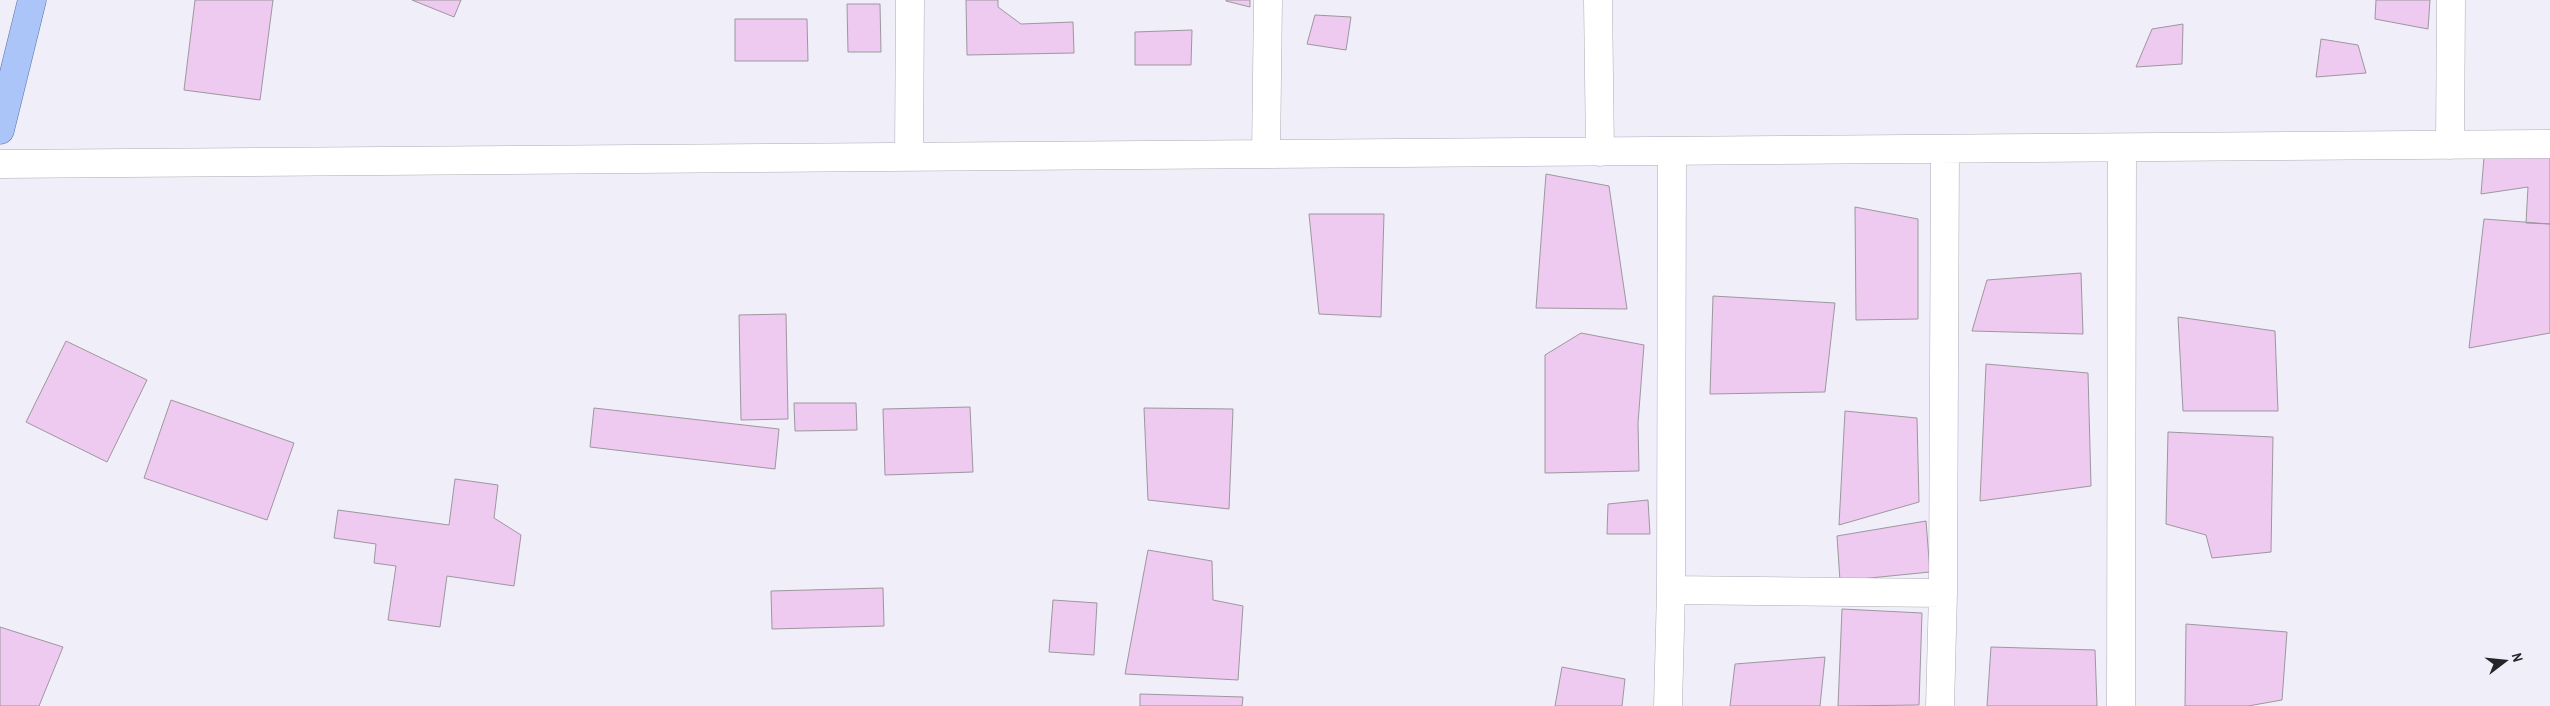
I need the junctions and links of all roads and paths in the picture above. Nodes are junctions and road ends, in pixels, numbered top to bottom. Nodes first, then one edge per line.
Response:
1 (32, 0) edge
2 (910, 0) edge
3 (1268, 0) edge
4 (1598, 0) edge
5 (2451, 0) edge
6 (0, 130) edge
7 (2550, 144) edge
8 (2450, 145) junction
9 (2122, 148) junction
10 (1944, 149) junction
11 (1672, 151) junction
12 (1600, 152) junction
13 (1266, 154) junction
14 (909, 157) junction
15 (0, 164) edge
16 (1672, 590) junction
17 (1943, 593) junction
18 (1668, 706) edge
19 (1940, 706) edge
20 (2121, 706) edge

1 - 6 main road
2 - 14 street
3 - 13 street
4 - 12 street
5 - 8 street
7 - 8 street
8 - 9 street
9 - 10 street
9 - 20 street
10 - 11 street
10 - 17 street
11 - 12 street
11 - 16 street
12 - 13 street
13 - 14 street
14 - 15 street
16 - 17 street
16 - 18 street
17 - 19 street

